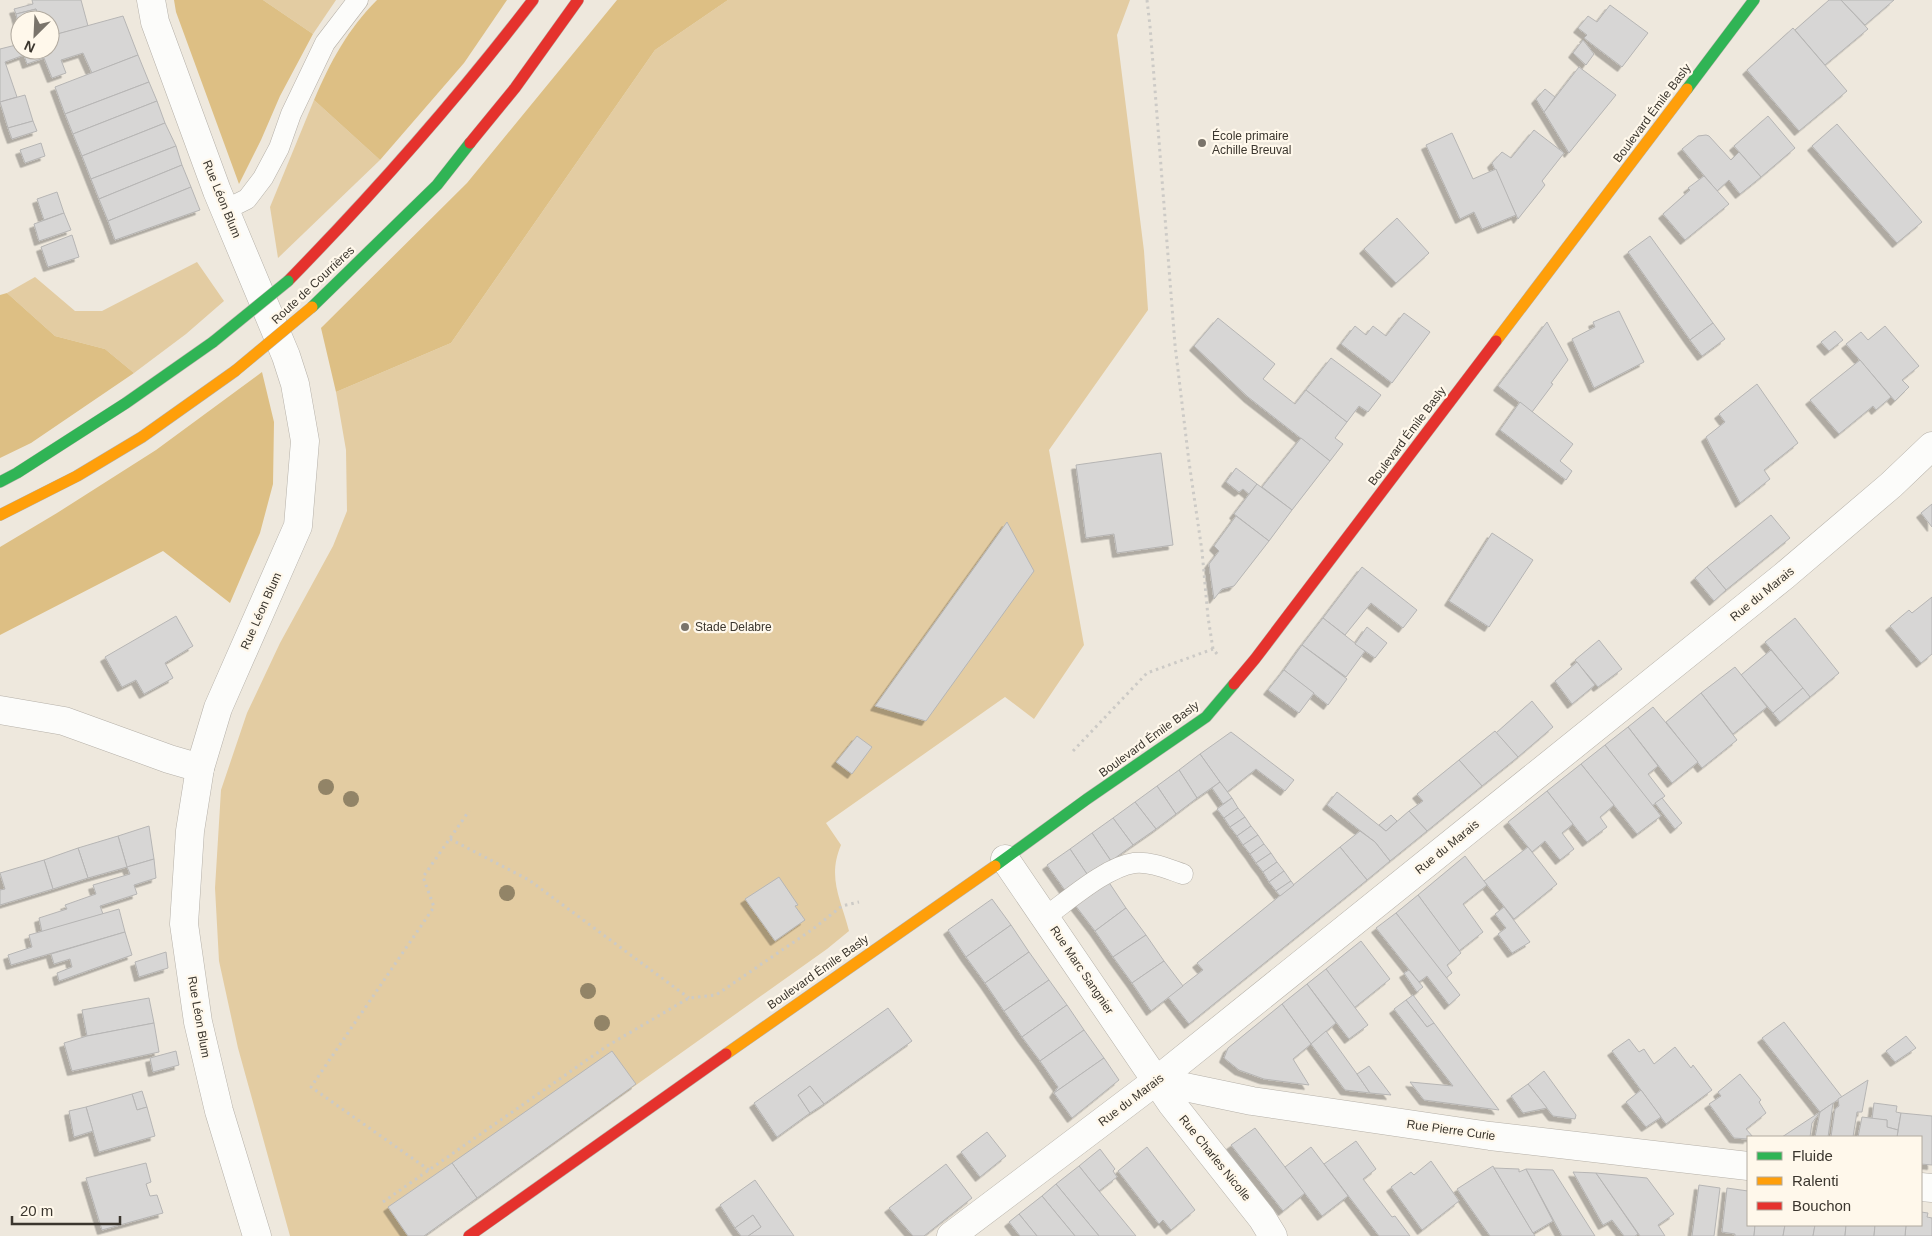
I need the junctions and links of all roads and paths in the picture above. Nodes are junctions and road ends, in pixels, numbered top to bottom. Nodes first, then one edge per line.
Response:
1 (151, 0) edge
2 (358, 0) edge
3 (533, 0) edge
4 (578, 0) edge
5 (1147, 0) edge
6 (1754, 0) edge
7 (225, 210) junction
8 (1932, 446) edge
9 (0, 482) edge
10 (0, 515) edge
11 (0, 710) edge
12 (1073, 751) dead end
13 (200, 768) junction
14 (469, 811) dead end
15 (450, 839) junction
16 (1006, 859) junction
17 (1183, 874) dead end
18 (859, 902) dead end
19 (1045, 917) junction
20 (689, 998) junction
21 (1156, 1081) junction
22 (1747, 1166) edge
23 (429, 1170) junction
24 (383, 1202) dead end
25 (257, 1236) edge
26 (469, 1236) edge
27 (951, 1236) edge
28 (1273, 1236) edge

1 - 7 street, Rue Léon Blum
2 - 7 lane
3 - 9 street, Route de Courrières, bridge
4 - 10 street, Route de Courrières, bridge
5 - 12 path
6 - 16 street, Boulevard Émile Basly
7 - 13 street, Rue Léon Blum
8 - 21 street, Rue du Marais
11 - 13 street
13 - 25 street, Rue Léon Blum
14 - 15 path
15 - 20 path
15 - 23 path
16 - 19 street, Rue Marc Sangnier
16 - 26 street, Boulevard Émile Basly
17 - 19 lane
18 - 20 path
19 - 21 street, Rue Marc Sangnier
20 - 23 path
21 - 22 street, Rue Pierre Curie
21 - 27 street, Rue du Marais
21 - 28 street, Rue Charles Nicolle
23 - 24 path

